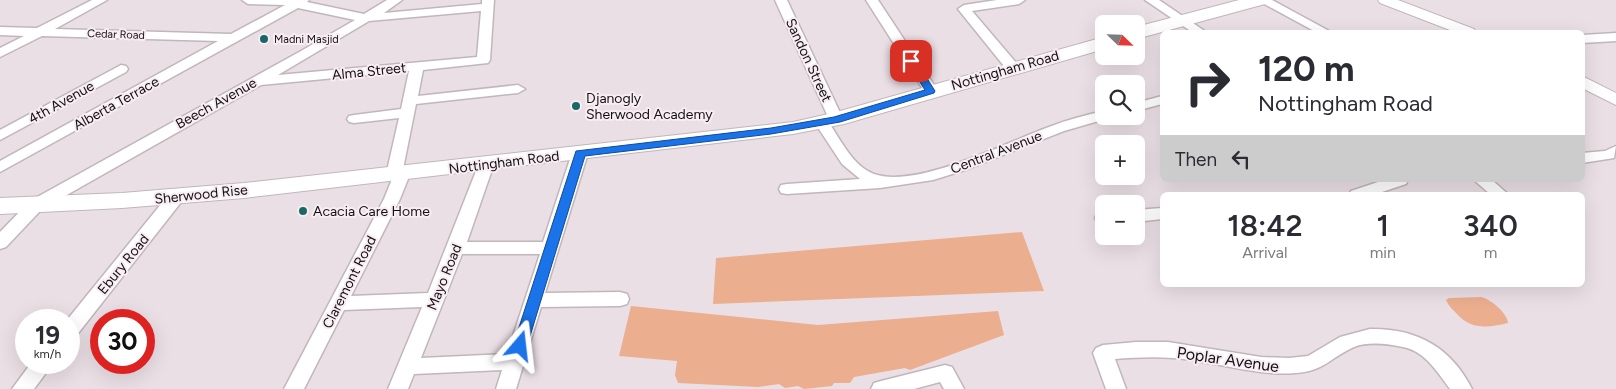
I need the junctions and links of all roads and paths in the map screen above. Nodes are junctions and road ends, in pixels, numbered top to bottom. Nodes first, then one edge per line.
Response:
1 (101, 0) edge
2 (248, 0) edge
3 (396, 0) edge
4 (781, 0) edge
5 (872, 0) edge
6 (1019, 0) edge
7 (1151, 0) edge
8 (1263, 0) edge
9 (1385, 0) edge
10 (1248, 1) edge
11 (300, 2) edge
12 (487, 3) edge
13 (365, 18) junction
14 (1181, 21) junction
15 (1197, 30) edge
16 (1321, 30) edge
17 (1463, 30) edge
18 (0, 31) edge
19 (1145, 31) edge
20 (39, 32) junction
21 (1616, 37) edge
22 (231, 38) junction
23 (1585, 39) edge
24 (1095, 45) edge
25 (0, 53) edge
26 (418, 66) junction
27 (1012, 68) junction
28 (121, 69) dead end
29 (254, 82) junction
30 (1585, 83) edge
31 (518, 90) dead end
32 (930, 91) junction
33 (1616, 100) edge
34 (1160, 101) edge
35 (1145, 105) edge
36 (408, 107) junction
37 (1095, 118) edge
38 (354, 119) dead end
39 (829, 121) junction
40 (0, 136) edge
41 (1616, 151) edge
42 (580, 153) junction
43 (1585, 158) edge
44 (486, 164) junction
45 (0, 167) edge
46 (398, 174) junction
47 (887, 182) junction
48 (1394, 182) edge
49 (1485, 182) edge
50 (787, 189) dead end
51 (1366, 192) edge
52 (1497, 192) edge
53 (176, 197) junction
54 (36, 205) junction
55 (0, 206) edge
56 (0, 243) edge
57 (456, 248) junction
58 (551, 248) junction
59 (620, 299) dead end
60 (434, 300) junction
61 (534, 300) junction
62 (338, 303) junction
63 (80, 317) edge
64 (515, 362) junction
65 (407, 366) junction
66 (34, 374) edge
67 (1459, 386) edge
68 (22, 389) edge
69 (294, 389) edge
70 (398, 389) edge
71 (506, 389) edge
72 (881, 389) edge
73 (954, 389) edge
74 (1116, 389) edge

1 - 20 street
2 - 11 street
3 - 13 street, Beech Avenue
4 - 39 street, Sandon Street
5 - 32 street
6 - 27 street
7 - 14 street
8 - 16 street
9 - 17 street
10 - 14 main road
11 - 13 street
11 - 22 street, Alberta Terrace
12 - 13 street
12 - 26 street, Alma Street
13 - 29 street, Beech Avenue
14 - 15 street
14 - 19 main road
18 - 20 street, Cedar Road
20 - 22 street, Cedar Road
20 - 25 street
21 - 23 street
22 - 45 street, Alberta Terrace
24 - 27 main road, Nottingham Road
26 - 29 street, Alma Street
26 - 36 street, Claremont Road
27 - 32 main road, Nottingham Road
28 - 40 street, 4th Avenue
29 - 54 street, Beech Avenue
30 - 33 street
31 - 36 street
32 - 39 main road, Nottingham Road
34 - 35 street
36 - 38 street
36 - 46 street, Claremont Road
37 - 47 street, Central Avenue
39 - 42 main road, Nottingham Road
39 - 47 street, Central Avenue
41 - 43 street
42 - 44 main road, Nottingham Road
42 - 58 street
44 - 46 main road, Nottingham Road
44 - 57 street, Mayo Road
46 - 53 main road, Sherwood Rise
46 - 62 street, Claremont Road
47 - 50 street, Central Avenue
48 - 51 street
49 - 52 street
53 - 54 main road, Sherwood Rise
53 - 63 street, Ebury Road
54 - 55 main road, Sherwood Rise
54 - 56 street, Beech Avenue
57 - 58 street
57 - 60 street, Mayo Road
58 - 61 street
59 - 61 street
60 - 62 street
60 - 65 street, Mayo Road
61 - 64 street
62 - 69 street, Claremont Road
64 - 65 street
64 - 71 street
65 - 70 street, Mayo Road
66 - 68 street
67 - 74 street, Poplar Avenue
72 - 73 street

